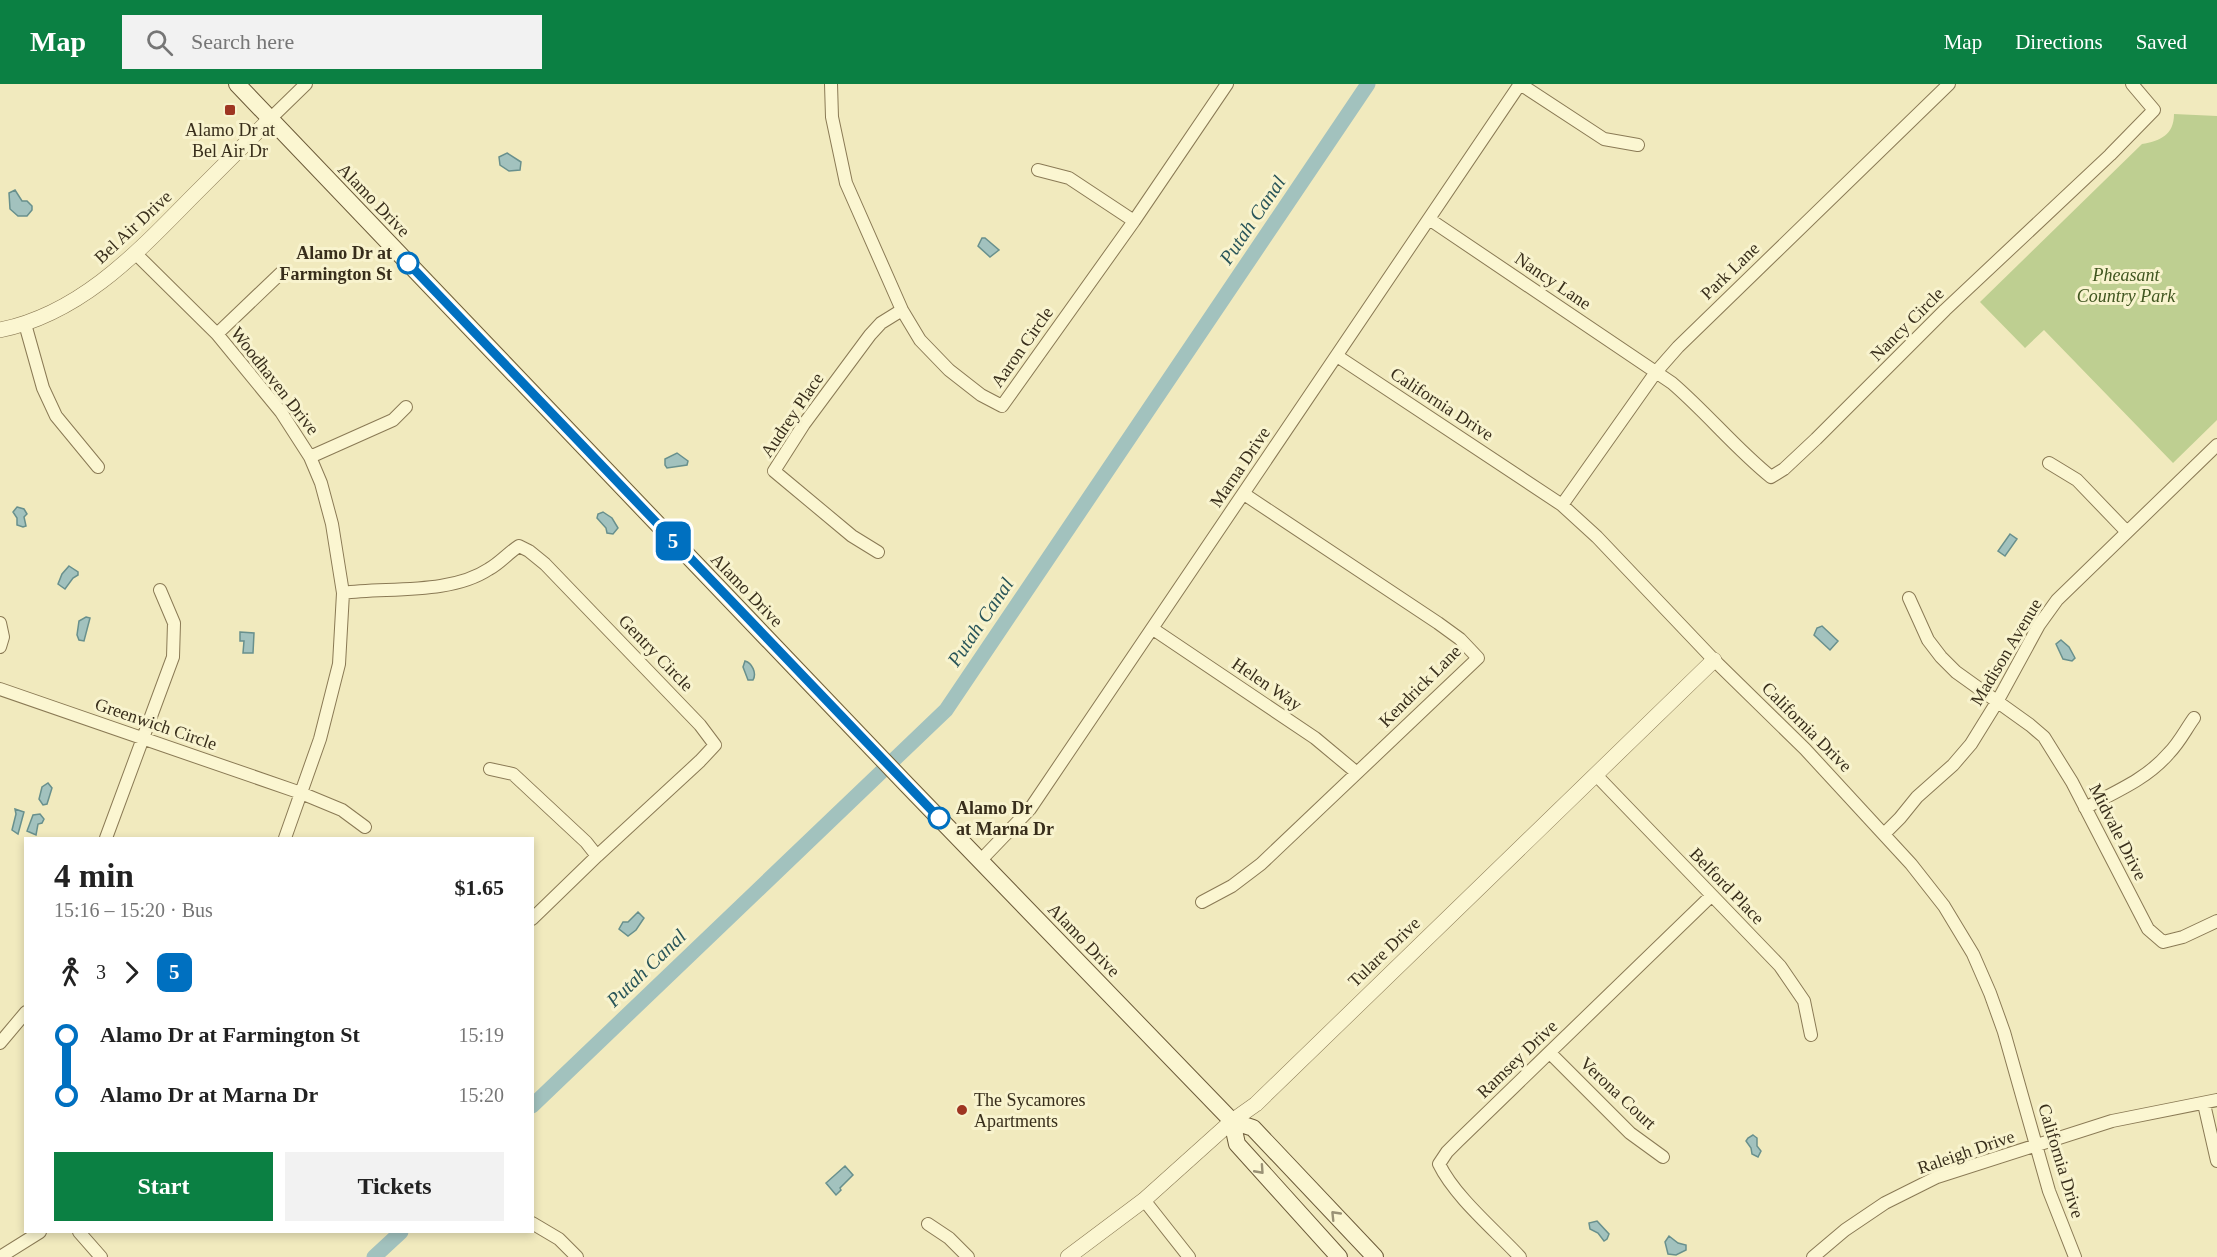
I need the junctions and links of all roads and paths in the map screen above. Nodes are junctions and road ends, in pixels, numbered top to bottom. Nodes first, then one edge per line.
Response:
1 (237, 84) edge
2 (306, 84) edge
3 (831, 84) edge
4 (1227, 84) edge
5 (1520, 84) edge
6 (1949, 84) edge
7 (2132, 84) edge
8 (270, 119) junction
9 (1638, 145) dead end
10 (1038, 170) dead end
11 (1429, 219) junction
12 (1134, 221) junction
13 (135, 253) junction
14 (283, 271) dead end
15 (902, 310) junction
16 (24, 324) junction
17 (0, 330) edge
18 (217, 334) junction
19 (1337, 356) junction
20 (1656, 372) junction
21 (406, 407) dead end
22 (2217, 445) edge
23 (310, 457) junction
24 (2049, 463) dead end
25 (98, 467) dead end
26 (1244, 494) junction
27 (1562, 505) junction
28 (2127, 532) junction
29 (878, 552) dead end
30 (160, 590) dead end
31 (343, 593) junction
32 (1909, 598) dead end
33 (0, 623) edge
34 (1154, 629) junction
35 (0, 647) edge
36 (1714, 660) junction
37 (0, 689) edge
38 (1997, 702) junction
39 (2194, 718) dead end
40 (142, 738) junction
41 (490, 769) dead end
42 (1357, 773) junction
43 (1596, 775) junction
44 (301, 793) junction
45 (2085, 808) junction
46 (365, 827) dead end
47 (1884, 833) junction
48 (106, 837) edge
49 (285, 837) edge
50 (597, 856) junction
51 (980, 861) junction
52 (1711, 896) junction
53 (1202, 902) dead end
54 (534, 917) edge
55 (2217, 921) edge
56 (24, 1014) edge
57 (1811, 1035) dead end
58 (0, 1043) edge
59 (1550, 1053) junction
60 (2217, 1100) edge
61 (2204, 1104) junction
62 (1232, 1121) junction
63 (2036, 1146) junction
64 (1663, 1157) dead end
65 (2217, 1161) edge
66 (1144, 1200) junction
67 (534, 1224) edge
68 (928, 1224) dead end
69 (38, 1233) edge
70 (80, 1233) edge
71 (0, 1257) edge
72 (100, 1257) edge
73 (577, 1257) edge
74 (968, 1257) edge
75 (1068, 1257) edge
76 (1189, 1257) edge
77 (1340, 1257) edge
78 (1376, 1257) edge
79 (1520, 1257) edge
80 (1813, 1257) edge
81 (2075, 1257) edge

1 - 8 main road, Alamo Drive
2 - 8 street
3 - 15 street, Aaron Circle
4 - 12 street, Aaron Circle
5 - 9 street
5 - 11 street, Marna Drive
6 - 20 street, Park Lane
7 - 20 street, Nancy Circle
8 - 13 street, Bel Air Drive
8 - 51 main road, Alamo Drive
10 - 12 street
11 - 19 street, Marna Drive
11 - 20 street, Nancy Lane
12 - 15 street, Aaron Circle
13 - 16 street, Bel Air Drive
13 - 18 street, Woodhaven Drive
14 - 18 street
15 - 29 street, Audrey Place
16 - 17 street, Bel Air Drive
16 - 25 street
18 - 23 street, Woodhaven Drive
19 - 26 street, Marna Drive
19 - 27 street, California Drive
20 - 27 street, Park Lane
21 - 23 street
22 - 28 street, Madison Avenue
23 - 31 street, Woodhaven Drive
24 - 28 street
26 - 34 street, Marna Drive
26 - 42 street, Kendrick Lane
27 - 36 street, California Drive
28 - 38 street, Madison Avenue
30 - 40 street
31 - 44 street, Woodhaven Drive
31 - 50 street, Gentry Circle
32 - 38 street, Midvale Drive
33 - 35 street
34 - 42 street, Helen Way
34 - 51 street, Marna Drive
36 - 43 street, Tulare Drive
36 - 47 street, California Drive
37 - 40 street, Greenwich Circle
38 - 45 street, Midvale Drive
38 - 47 street, Madison Avenue
39 - 45 street
40 - 44 street, Greenwich Circle
40 - 48 street
41 - 50 street
42 - 53 street, Kendrick Lane
43 - 52 street, Belford Place
43 - 62 street, Tulare Drive
44 - 46 street, Greenwich Circle
44 - 49 street, Woodhaven Drive
45 - 55 street, Midvale Drive
47 - 63 street, California Drive
50 - 54 street, Gentry Circle
51 - 62 main road, Alamo Drive
52 - 57 street, Belford Place
52 - 59 street, Ramsey Drive
56 - 58 street
59 - 64 street, Verona Court
59 - 79 street, Ramsey Drive
60 - 61 street, Raleigh Drive
61 - 63 street, Raleigh Drive
61 - 65 street
62 - 66 street, Tulare Drive
62 -> 77 main road, Alamo Drive
78 -> 62 main road, Alamo Drive
63 - 80 street, Raleigh Drive
63 - 81 street, California Drive
66 - 75 street, Tulare Drive
66 - 76 street
67 - 73 street
68 - 74 street
69 - 71 street
70 - 72 street

